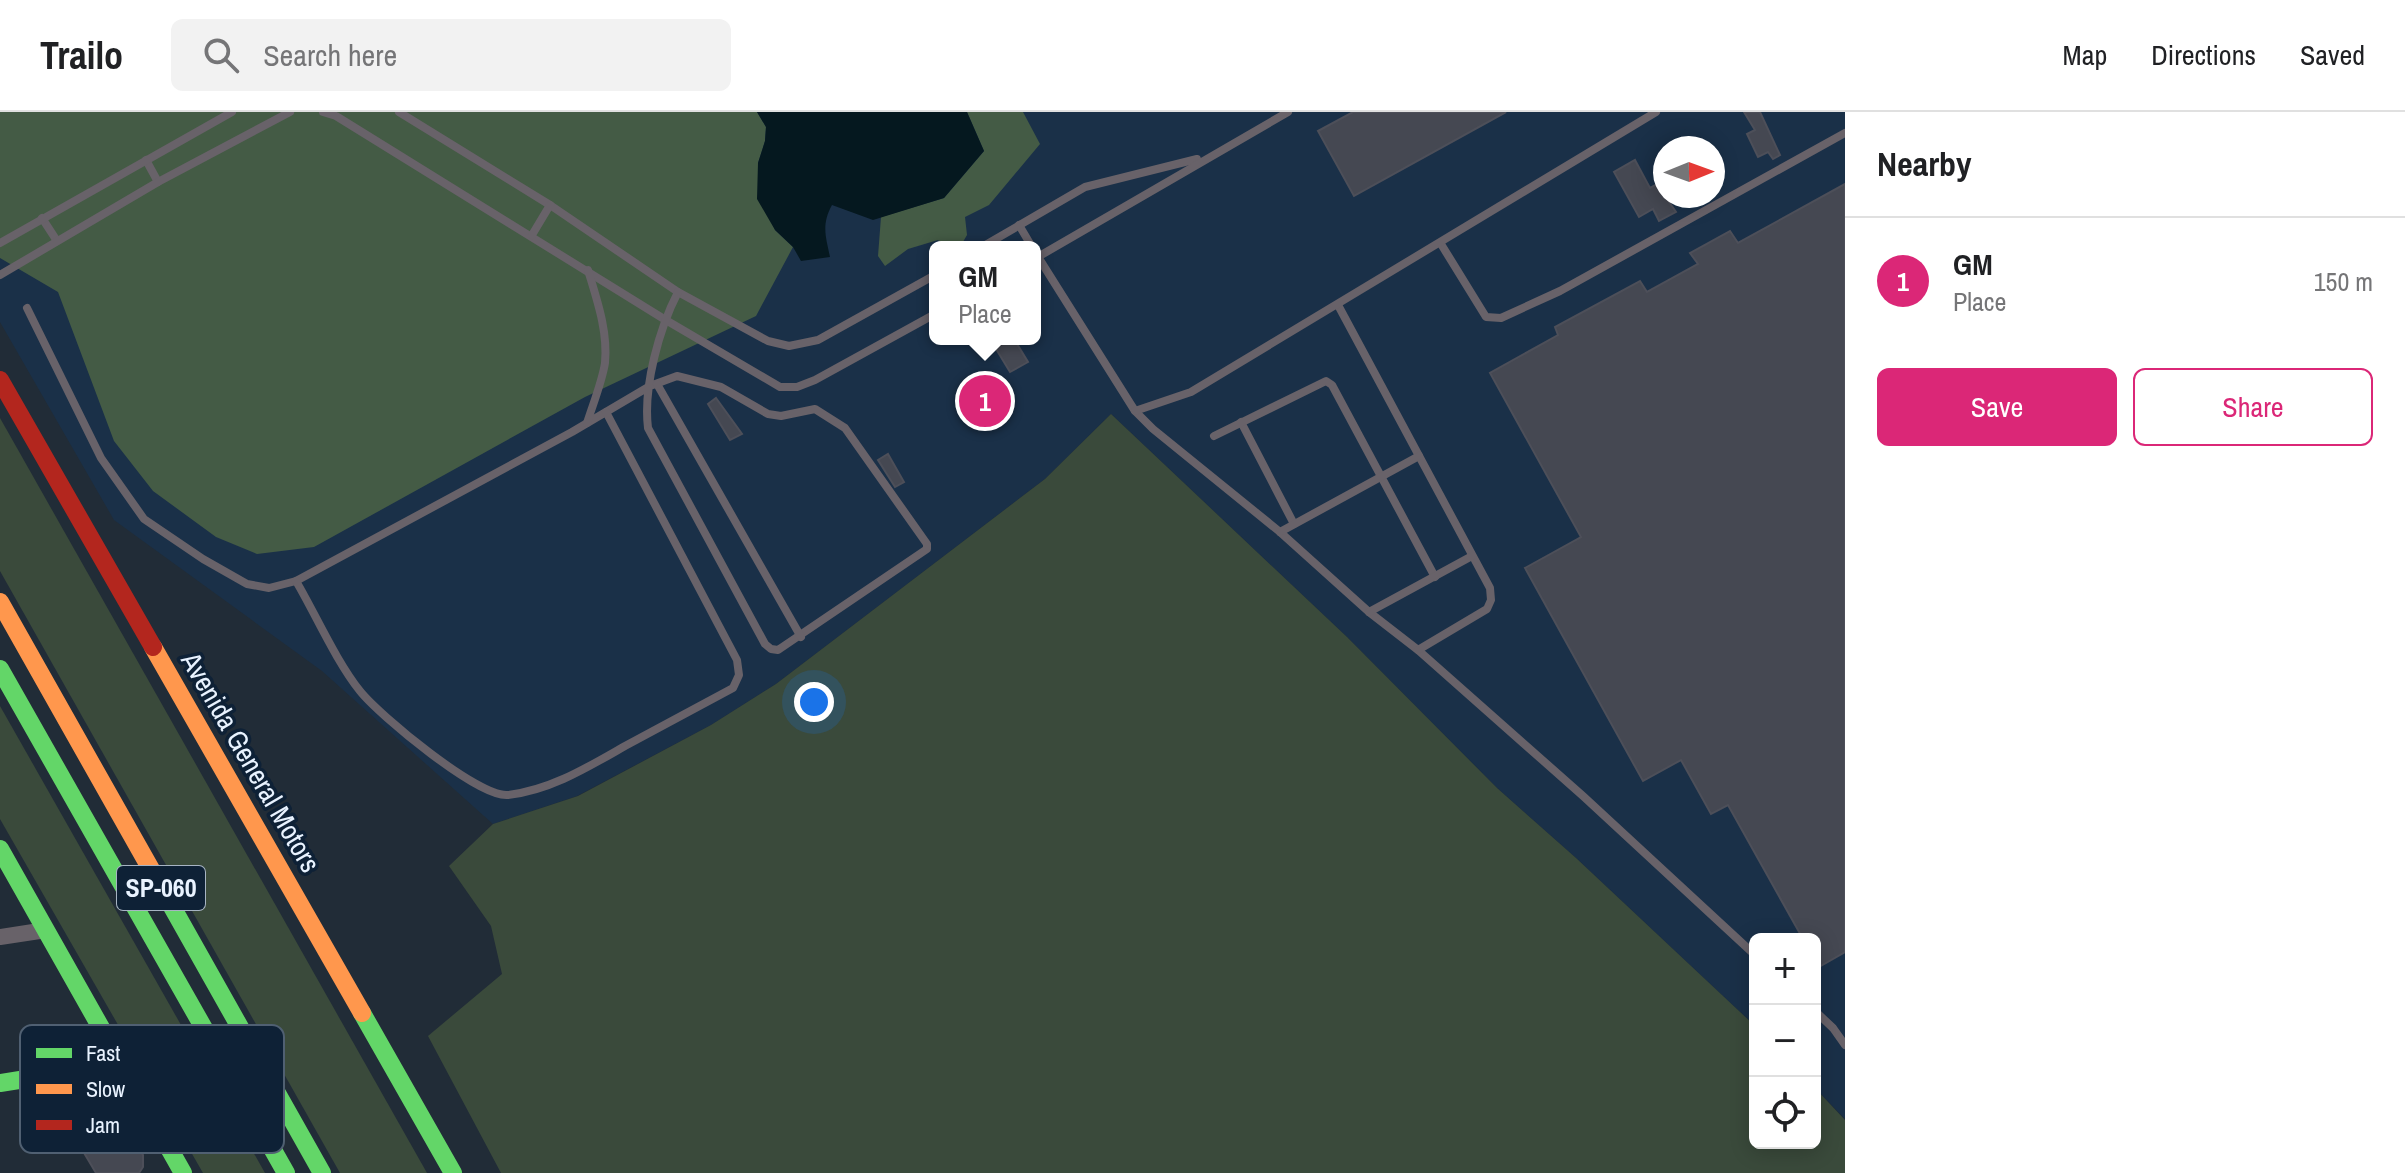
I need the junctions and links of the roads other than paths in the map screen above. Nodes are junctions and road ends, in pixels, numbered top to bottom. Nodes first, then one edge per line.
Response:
1 (232, 112) edge
2 (290, 112) edge
3 (323, 112) edge
4 (399, 112) edge
5 (1288, 112) edge
6 (1656, 112) edge
7 (1845, 133) edge
8 (1210, 156) junction
9 (146, 160) junction
10 (158, 182) junction
11 (550, 205) junction
12 (42, 218) junction
13 (1019, 225) junction
14 (532, 235) junction
15 (57, 241) junction
16 (992, 241) edge
17 (1028, 241) edge
18 (0, 243) edge
19 (1441, 244) junction
20 (1041, 250) edge
21 (1041, 262) edge
22 (588, 270) junction
23 (0, 275) edge
24 (929, 278) edge
25 (678, 292) junction
26 (1338, 305) junction
27 (27, 308) dead end
28 (929, 317) edge
29 (664, 319) junction
30 (0, 380) edge
31 (654, 385) junction
32 (1135, 411) junction
33 (606, 412) junction
34 (1241, 422) junction
35 (587, 423) junction
36 (1214, 436) dead end
37 (1419, 456) junction
38 (1381, 476) junction
39 (1294, 524) junction
40 (1280, 532) junction
41 (1472, 556) junction
42 (1435, 577) junction
43 (296, 581) junction
44 (0, 602) edge
45 (1369, 612) junction
46 (801, 637) junction
47 (1418, 650) junction
48 (0, 669) edge
49 (0, 849) edge
50 (46, 930) junction
51 (0, 937) edge
52 (1749, 950) edge
53 (1821, 1017) edge
54 (98, 1025) edge
55 (202, 1025) edge
56 (239, 1025) edge
57 (1845, 1045) edge
58 (20, 1080) edge
59 (0, 1083) edge
60 (284, 1106) edge
61 (171, 1153) edge
62 (275, 1153) edge
63 (183, 1173) edge
64 (286, 1173) edge
65 (322, 1173) edge
66 (453, 1173) edge

1 - 9 lane
2 - 10 lane
3 - 14 lane
4 - 11 lane
5 - 8 lane
6 - 19 lane
7 - 19 lane
8 - 13 lane
8 - 20 lane
9 - 10 lane
9 - 12 lane
10 - 15 lane
11 - 14 lane
11 - 25 lane
12 - 15 lane
12 - 18 lane
13 - 16 lane
13 - 17 lane
14 - 22 lane
15 - 23 lane
19 - 26 lane
21 - 32 lane
22 - 29 lane
22 - 35 lane
24 - 25 lane
25 - 29 lane
26 - 32 lane
26 - 37 lane
27 - 43 lane
28 - 29 lane
29 - 31 lane
30 - 66 main road, Avenida General Motors
31 - 33 lane
31 - 46 lane
31 - 46 lane
31 - 46 lane
32 - 40 lane
33 - 35 lane
33 - 43 lane
34 - 36 lane
34 - 38 lane
34 - 39 lane
35 - 43 lane
37 - 38 lane
37 - 41 lane
38 - 39 lane
38 - 42 lane
39 - 40 lane
40 - 45 lane
41 - 42 lane
41 - 47 lane
42 - 45 lane
44 - 56 main road, SP-060
45 - 47 lane
47 - 52 lane
48 - 55 main road, SP-060
49 - 50 main road
50 - 51 street
50 - 54 main road
53 - 57 lane
58 - 59 main road
60 - 65 main road, SP-060
61 - 63 main road
62 - 64 main road, SP-060

